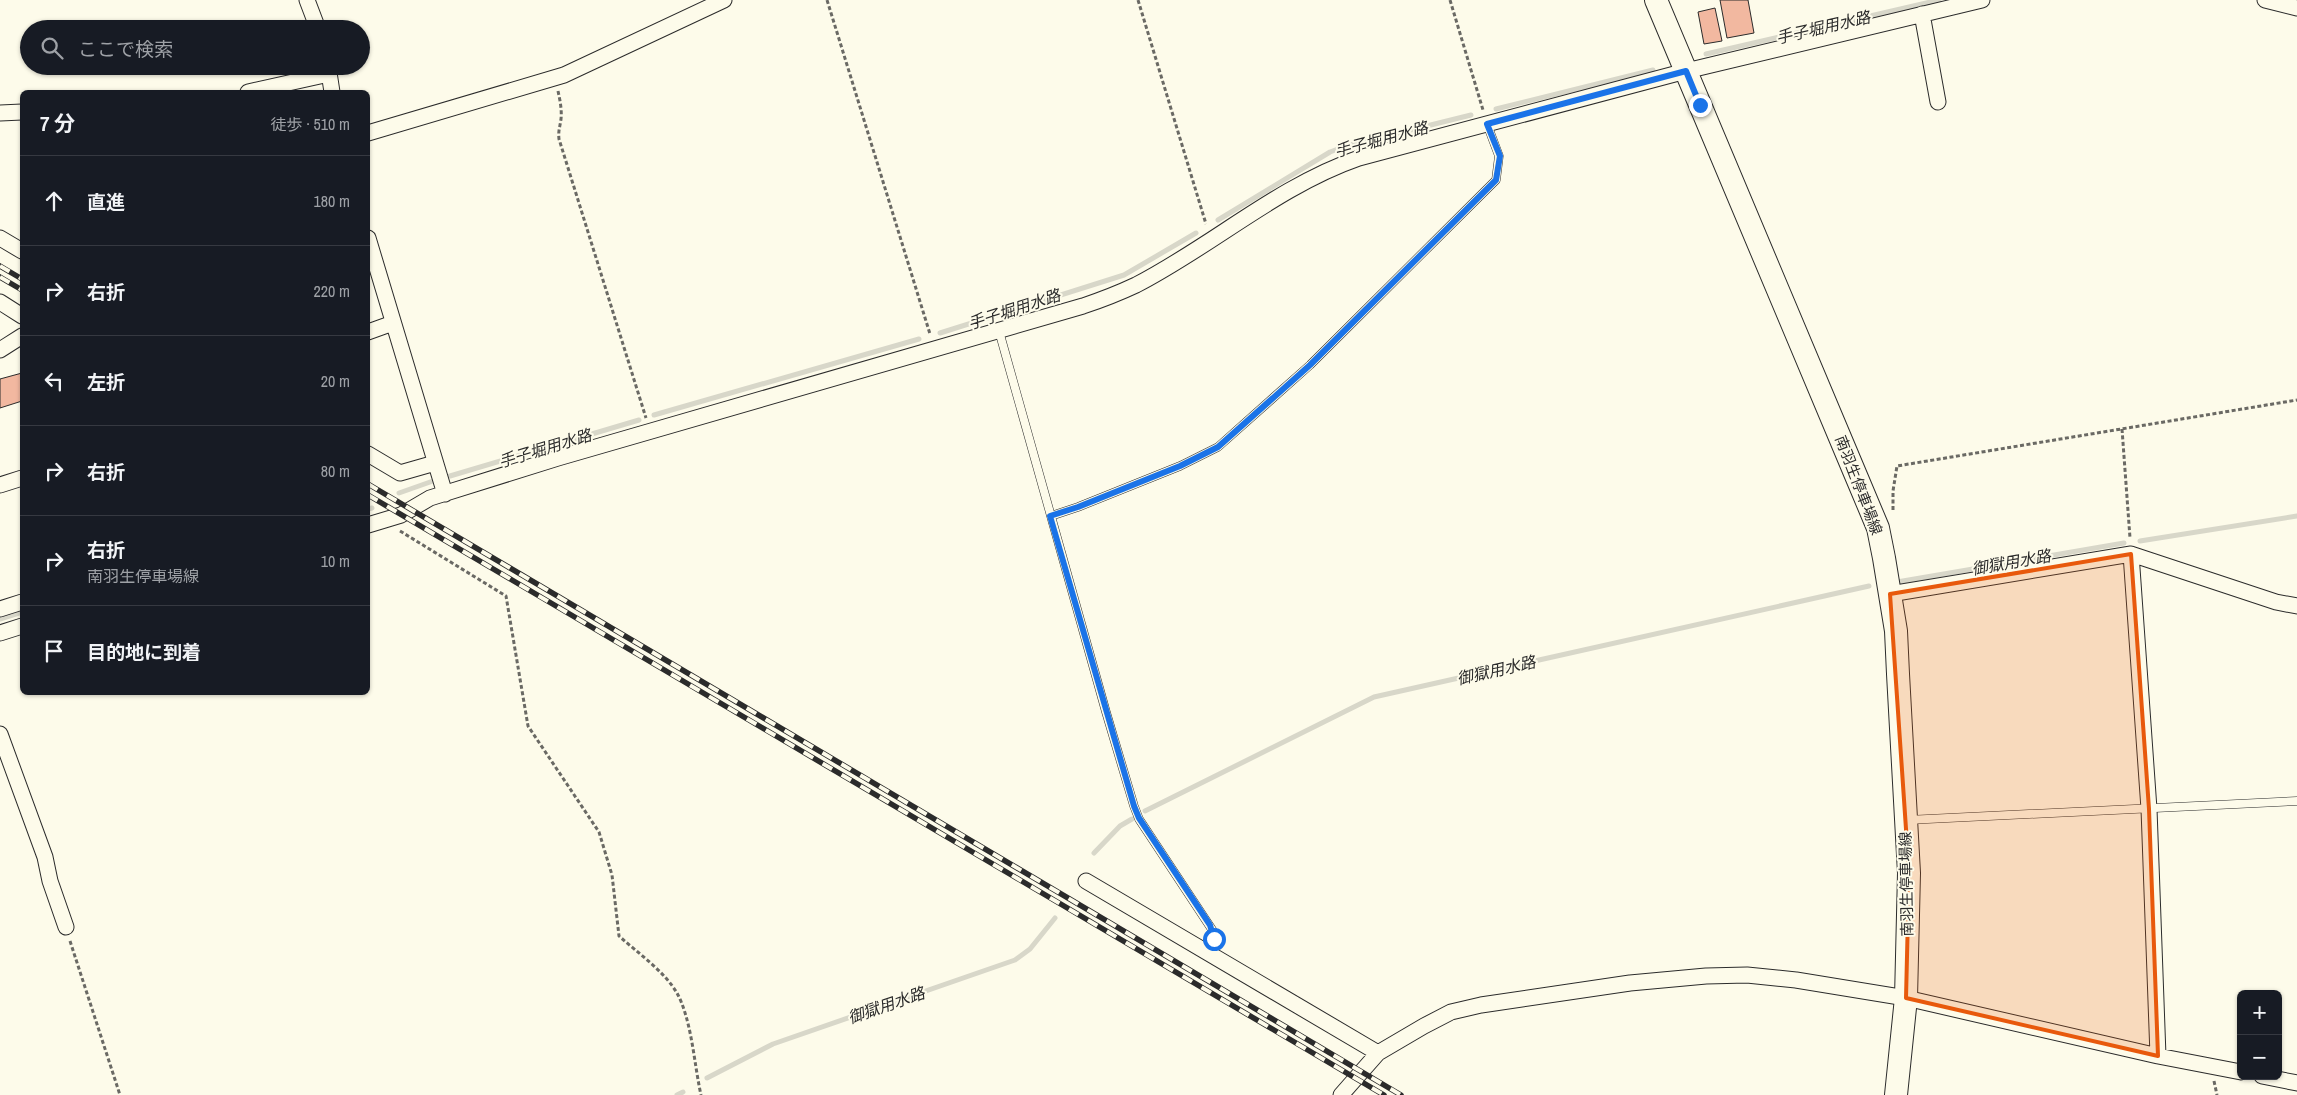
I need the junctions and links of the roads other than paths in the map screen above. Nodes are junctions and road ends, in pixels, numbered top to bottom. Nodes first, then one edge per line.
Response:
1 (307, 0) edge
2 (724, 0) edge
3 (1656, 0) edge
4 (1982, 0) edge
5 (2265, 0) edge
6 (2297, 8) edge
7 (1922, 14) junction
8 (315, 20) edge
9 (1686, 71) junction
10 (311, 75) edge
11 (330, 75) edge
12 (255, 90) edge
13 (332, 90) edge
14 (1938, 102) dead end
15 (20, 112) edge
16 (0, 113) edge
17 (1487, 124) junction
18 (370, 133) edge
19 (0, 238) edge
20 (370, 245) edge
21 (20, 250) edge
22 (0, 302) edge
23 (20, 315) edge
24 (393, 323) junction
25 (370, 331) edge
26 (999, 331) junction
27 (20, 337) edge
28 (0, 350) edge
29 (370, 455) edge
30 (435, 463) junction
31 (20, 479) edge
32 (0, 485) edge
33 (444, 494) junction
34 (1050, 516) junction
35 (375, 523) edge
36 (2131, 554) junction
37 (1890, 594) junction
38 (20, 603) edge
39 (2297, 606) edge
40 (0, 609) edge
41 (20, 627) edge
42 (0, 633) edge
43 (0, 734) edge
44 (2297, 801) edge
45 (2149, 809) junction
46 (1905, 820) junction
47 (1086, 881) dead end
48 (66, 927) road end
49 (1209, 952) junction
50 (1906, 998) junction
51 (1378, 1052) junction
52 (2158, 1056) junction
53 (2237, 1071) edge
54 (2282, 1080) edge
55 (2297, 1083) edge
56 (1346, 1094) edge
57 (1896, 1095) edge

1 - 8 street
2 - 18 street
3 - 9 main road, 南羽生停車場線
4 - 7 street
5 - 6 street
7 - 9 street
7 - 14 street
9 - 17 street
9 - 37 main road, 南羽生停車場線
10 - 12 street
11 - 13 street
15 - 16 street
17 - 26 street
17 - 34 lane
19 - 21 street
20 - 24 street
22 - 23 street
24 - 25 street
24 - 30 street
26 - 33 street
26 - 34 lane
27 - 28 street
29 - 30 street
30 - 33 street
31 - 32 street
33 - 35 street
34 - 49 lane
36 - 37 street
36 - 39 street
36 - 45 street
37 - 46 main road, 南羽生停車場線
38 - 40 street
41 - 42 street
43 - 48 street
44 - 45 lane
45 - 46 lane
45 - 52 street
46 - 50 main road, 南羽生停車場線
47 - 49 street
49 - 51 street
50 - 51 street
50 - 52 street
50 - 57 main road, 南羽生停車場線
51 - 56 street
52 - 53 street
54 - 55 street

